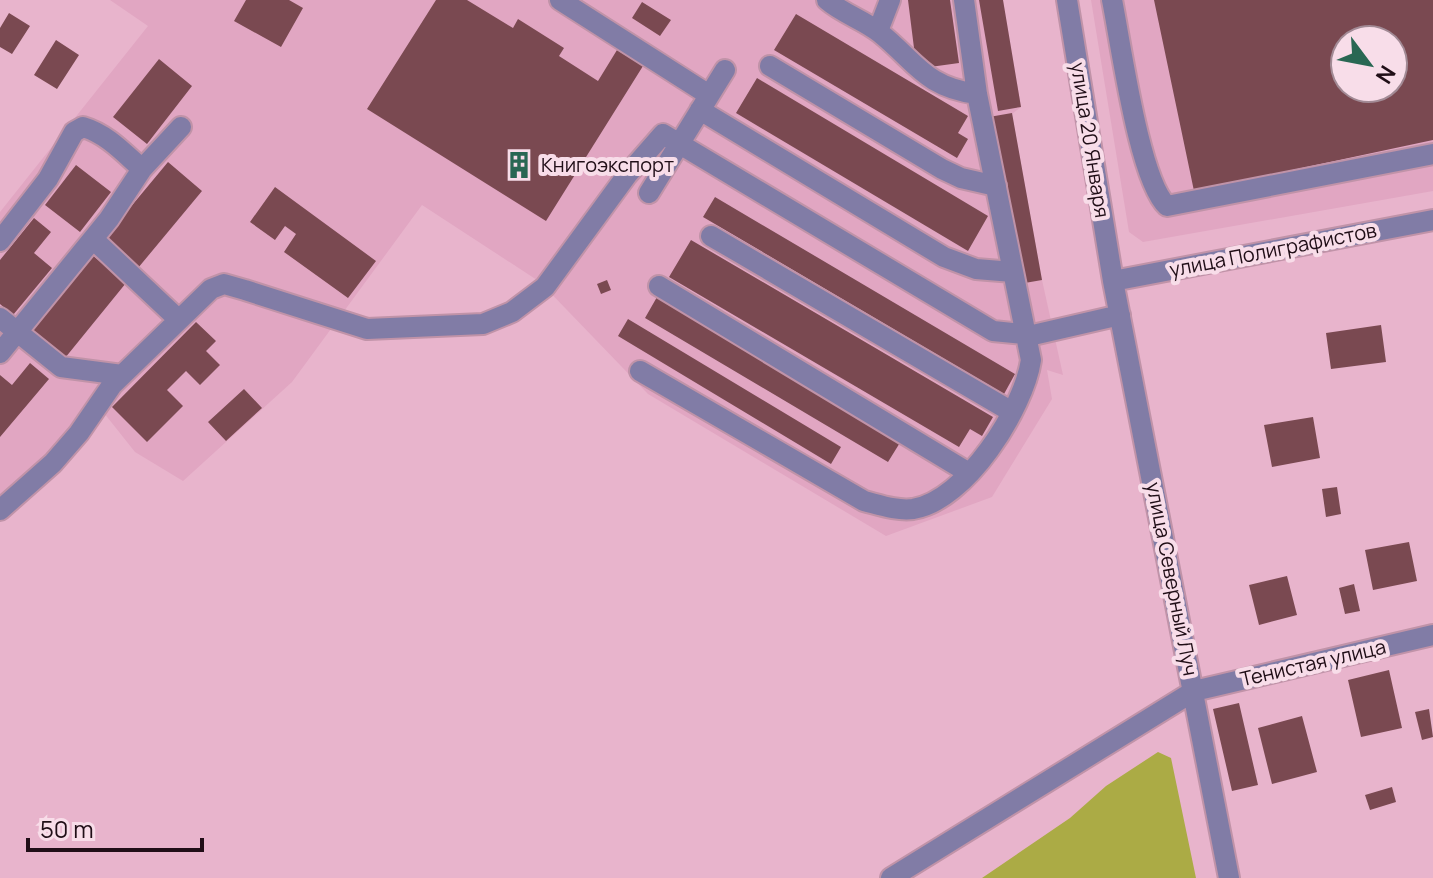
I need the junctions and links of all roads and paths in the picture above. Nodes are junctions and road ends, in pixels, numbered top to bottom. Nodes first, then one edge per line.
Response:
1 (560, 0) edge
2 (827, 0) edge
3 (890, 0) edge
4 (964, 0) edge
5 (1067, 0) edge
6 (1112, 0) edge
7 (878, 31) junction
8 (770, 66) dead end
9 (725, 70) dead end
10 (977, 94) junction
11 (704, 102) junction
12 (181, 127) dead end
13 (679, 144) junction
14 (1433, 154) edge
15 (142, 169) junction
16 (996, 186) junction
17 (649, 193) dead end
18 (1433, 220) edge
19 (711, 236) dead end
20 (93, 239) junction
21 (0, 241) edge
22 (1013, 272) junction
23 (1113, 281) junction
24 (659, 286) dead end
25 (1120, 315) junction
26 (0, 318) edge
27 (178, 319) junction
28 (17, 332) junction
29 (1026, 334) junction
30 (0, 353) edge
31 (640, 371) dead end
32 (122, 375) junction
33 (1012, 412) junction
34 (969, 473) junction
35 (0, 510) edge
36 (1433, 635) edge
37 (1194, 691) junction
38 (891, 878) edge
39 (1229, 878) edge

1 - 11 street
2 - 7 street
3 - 7 street
4 - 10 street
5 - 23 street, улица 20 Января
6 - 14 street
7 - 10 street
8 - 16 street
9 - 11 street
10 - 16 street
11 - 13 street
11 - 22 street
12 - 15 street
13 - 17 street
13 - 27 street
13 - 29 street
15 - 20 street
15 - 21 street
16 - 22 street
18 - 23 street, улица Полиграфистов
19 - 33 street
20 - 27 street
20 - 28 street
22 - 29 street
23 - 25 street, улица Северный Луч
24 - 34 street
25 - 29 street
25 - 37 street, улица Северный Луч
26 - 28 street
27 - 32 street
28 - 30 street
28 - 32 street
29 - 33 street
31 - 34 street
32 - 35 street
33 - 34 street
36 - 37 street, Тенистая улица
37 - 38 street, Тенистая улица
37 - 39 street, улица Северный Луч

